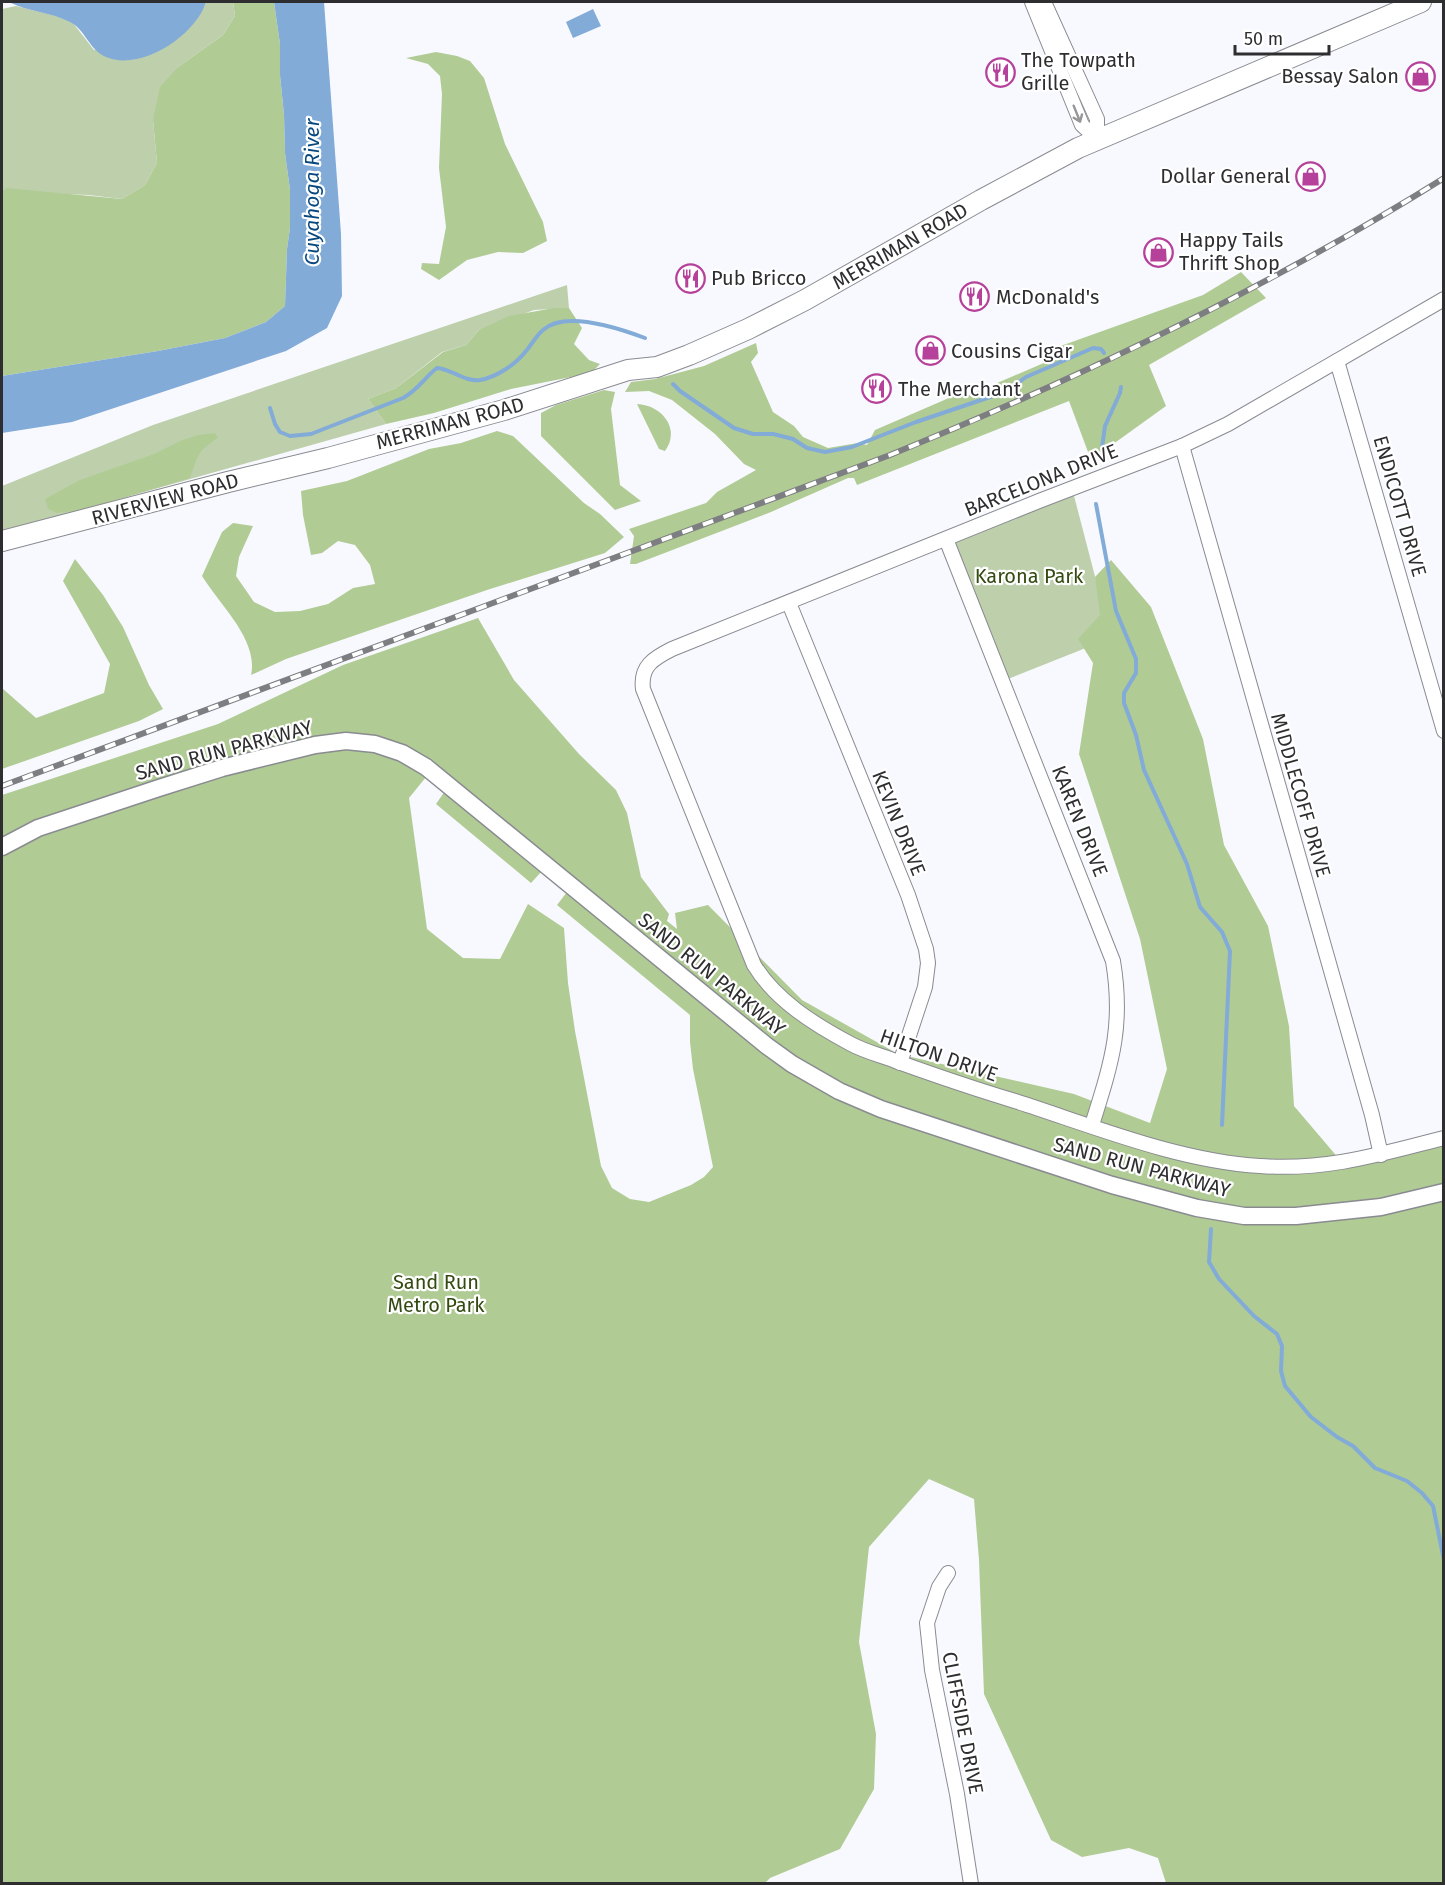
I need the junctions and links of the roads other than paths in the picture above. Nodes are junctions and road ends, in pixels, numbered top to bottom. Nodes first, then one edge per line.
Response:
1 (1032, 2) edge
2 (1044, 2) edge
3 (1422, 2) edge
4 (1046, 22) junction
5 (1073, 64) junction
6 (1059, 70) junction
7 (1097, 139) junction
8 (1443, 299) edge
9 (1338, 362) junction
10 (1182, 446) junction
11 (328, 458) joint
12 (946, 539) junction
13 (2, 542) edge
14 (789, 603) junction
15 (644, 672) joint
16 (1443, 731) edge
17 (2, 847) edge
18 (900, 1063) junction
19 (1092, 1125) junction
20 (1443, 1138) edge
21 (1381, 1155) junction
22 (1443, 1192) edge
23 (948, 1573) dead end
24 (971, 1884) edge

1 - 4 street
2 - 4 street
3 - 7 main road, MERRIMAN ROAD
4 - 5 street
4 - 6 street
5 - 6 street
5 - 7 street
6 -> 7 street
7 - 11 main road, MERRIMAN ROAD
8 - 9 street, BARCELONA DRIVE
9 - 10 street, BARCELONA DRIVE
9 - 16 street, ENDICOTT DRIVE
10 - 12 street, BARCELONA DRIVE
10 - 21 street, MIDDLECOFF DRIVE
11 - 13 main road, RIVERVIEW ROAD
12 - 14 street, BARCELONA DRIVE
12 - 19 street, KAREN DRIVE
14 - 15 street, BARCELONA DRIVE
14 - 18 street, KEVIN DRIVE
15 - 18 street, HILTON DRIVE
17 - 22 street, SAND RUN PARKWAY
18 - 19 street, HILTON DRIVE
19 - 21 street, HILTON DRIVE
20 - 21 street, HILTON DRIVE
23 - 24 street, CLIFFSIDE DRIVE

